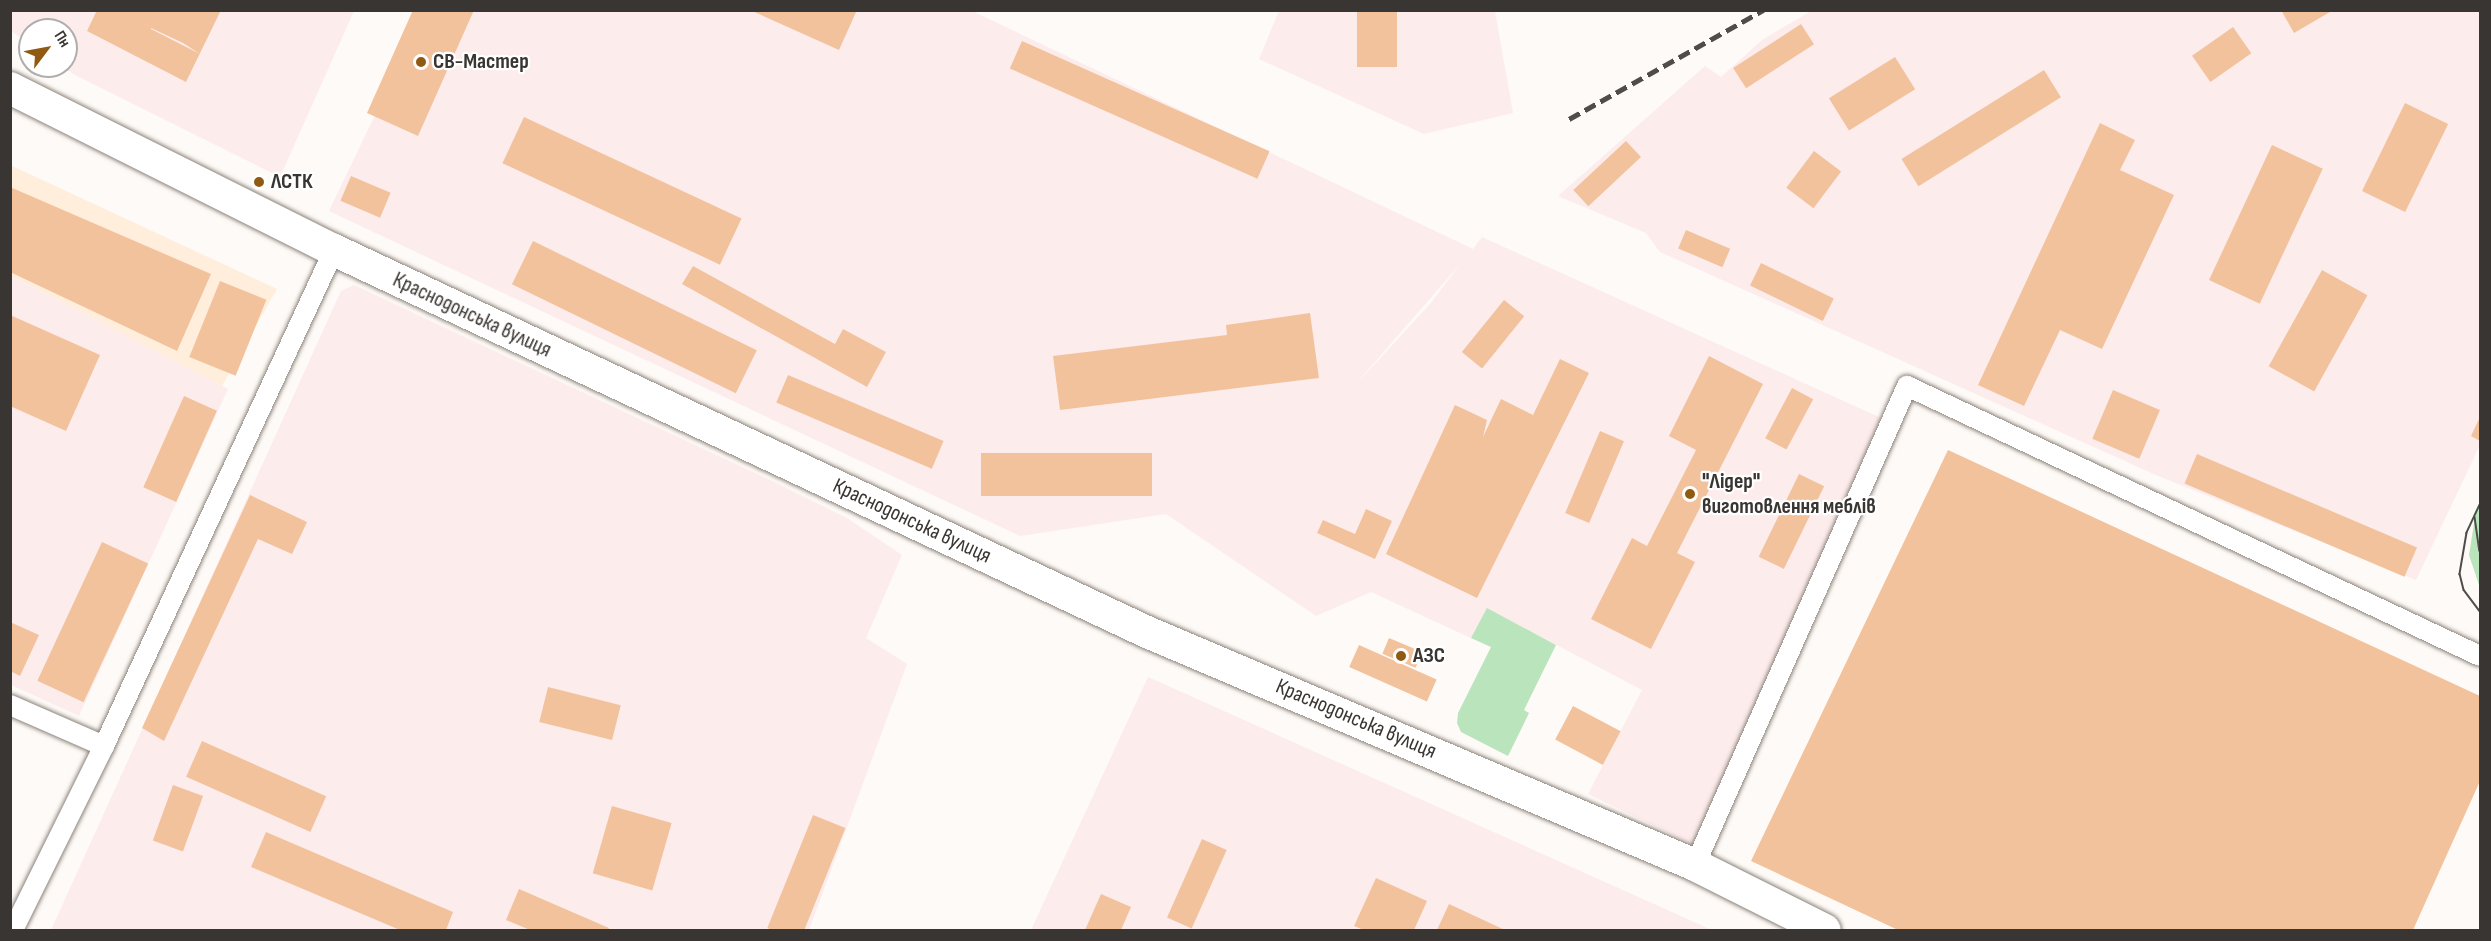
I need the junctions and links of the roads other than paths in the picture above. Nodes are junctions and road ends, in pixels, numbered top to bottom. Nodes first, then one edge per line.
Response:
1 (10, 88) edge
2 (334, 250) junction
3 (2481, 656) edge
4 (10, 705) edge
5 (104, 746) junction
6 (1695, 865) junction
7 (13, 930) edge
8 (1825, 930) edge

1 - 2 main road, Краснодонська вулиця
2 - 5 street
2 - 6 main road, Краснодонська вулиця
3 - 6 street
4 - 5 street
5 - 7 street
6 - 8 main road, Краснодонська вулиця

